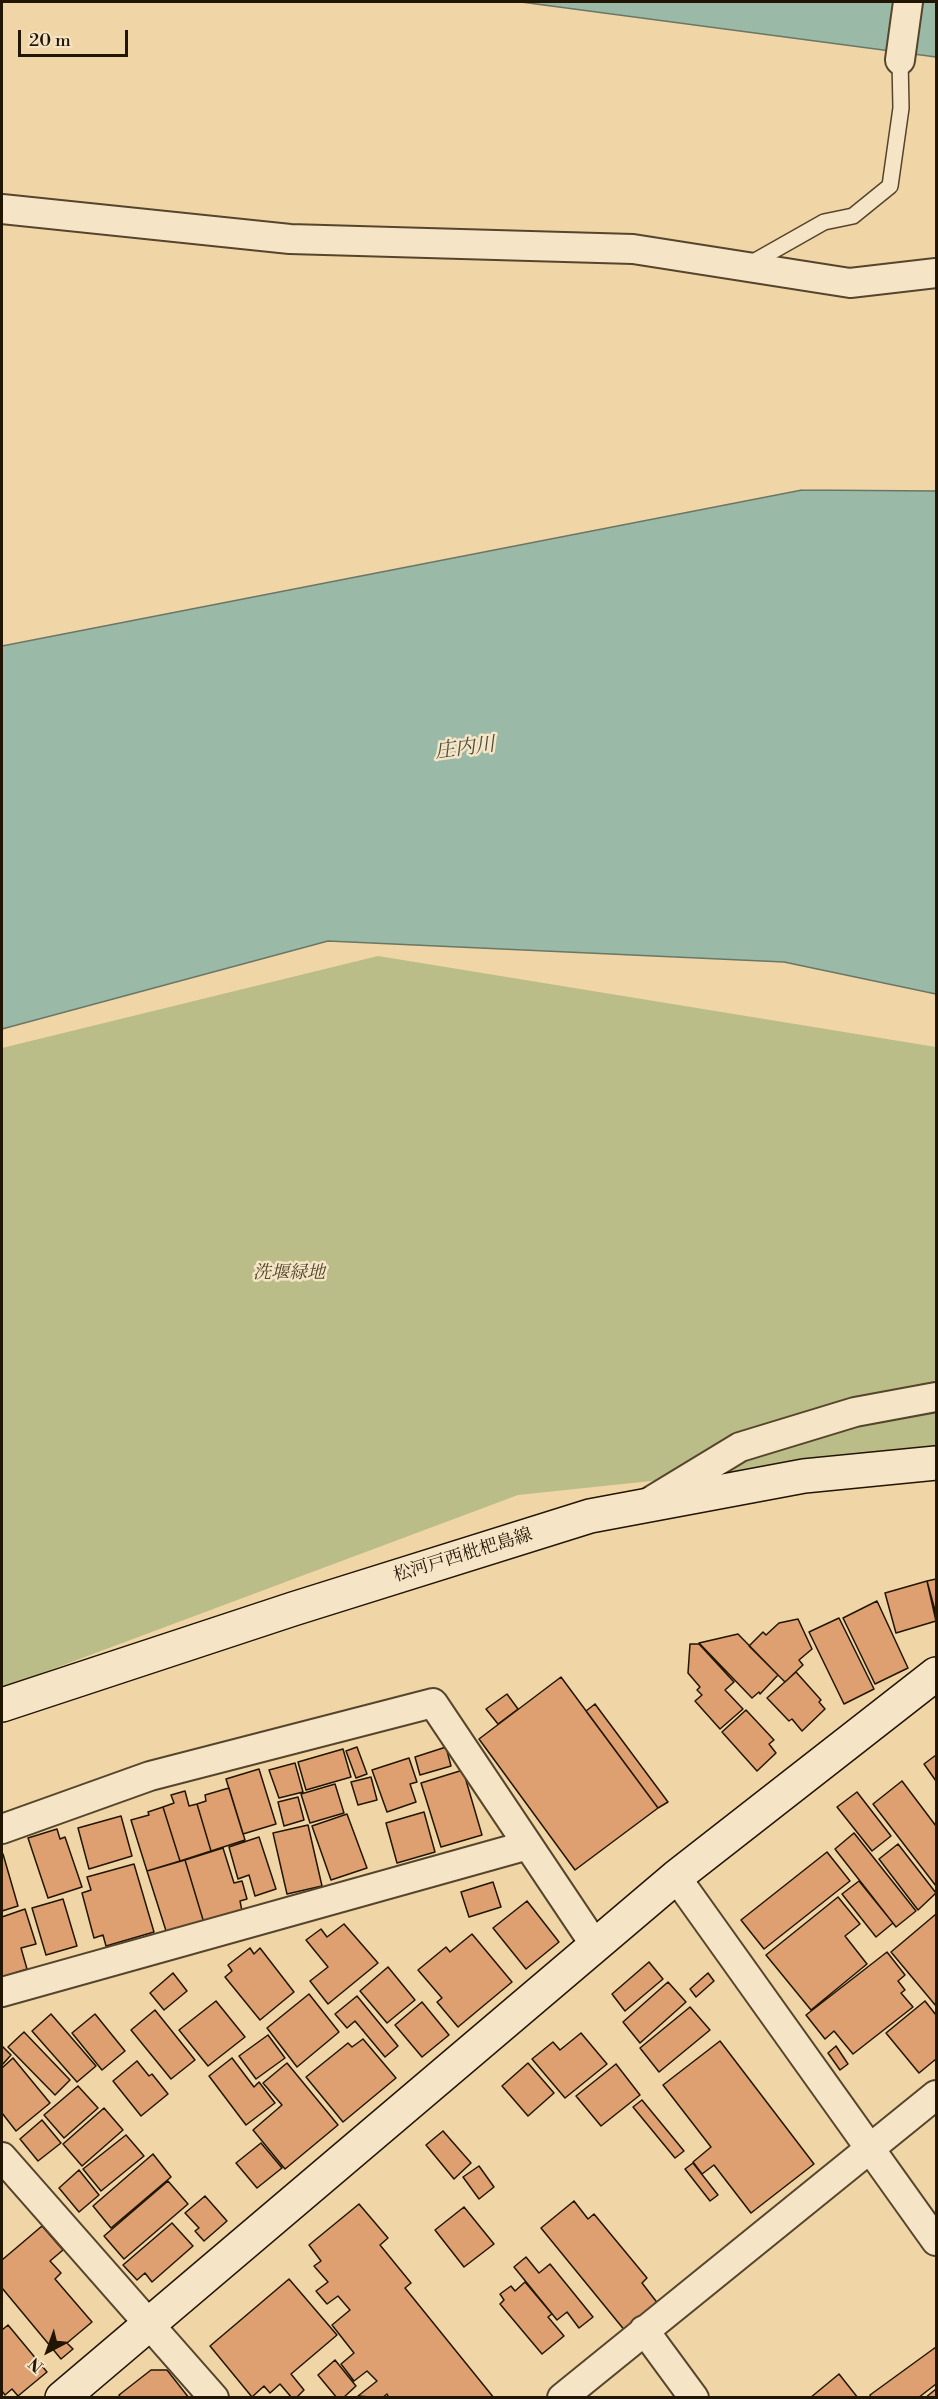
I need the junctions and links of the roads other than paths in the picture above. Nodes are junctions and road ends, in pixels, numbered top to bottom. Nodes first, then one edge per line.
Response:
1 (908, 2) edge
2 (900, 60) joint
3 (2, 209) edge
4 (745, 267) junction
5 (936, 273) edge
6 (936, 1397) edge
7 (936, 1463) edge
8 (642, 1506) junction
9 (936, 1674) edge
10 (2, 1705) edge
11 (2, 1829) edge
12 (528, 1845) junction
13 (676, 1877) junction
14 (595, 1945) junction
15 (2, 1992) edge
16 (936, 2095) edge
17 (870, 2147) junction
18 (2, 2157) edge
19 (936, 2241) edge
20 (149, 2324) junction
21 (644, 2330) junction
22 (63, 2397) edge
23 (214, 2397) edge
24 (562, 2397) edge
25 (694, 2397) edge

1 - 2 street
2 - 4 lane
3 - 4 street
4 - 5 street
6 - 8 street
7 - 8 street, 松河戸西枇杷島線
8 - 10 street, 松河戸西枇杷島線
9 - 13 street
11 - 12 street
12 - 14 street
12 - 15 street
13 - 14 street
13 - 17 street
14 - 20 street
16 - 17 street
17 - 19 street
17 - 21 street
18 - 20 street
20 - 22 street
20 - 23 street
21 - 24 street
21 - 25 street

